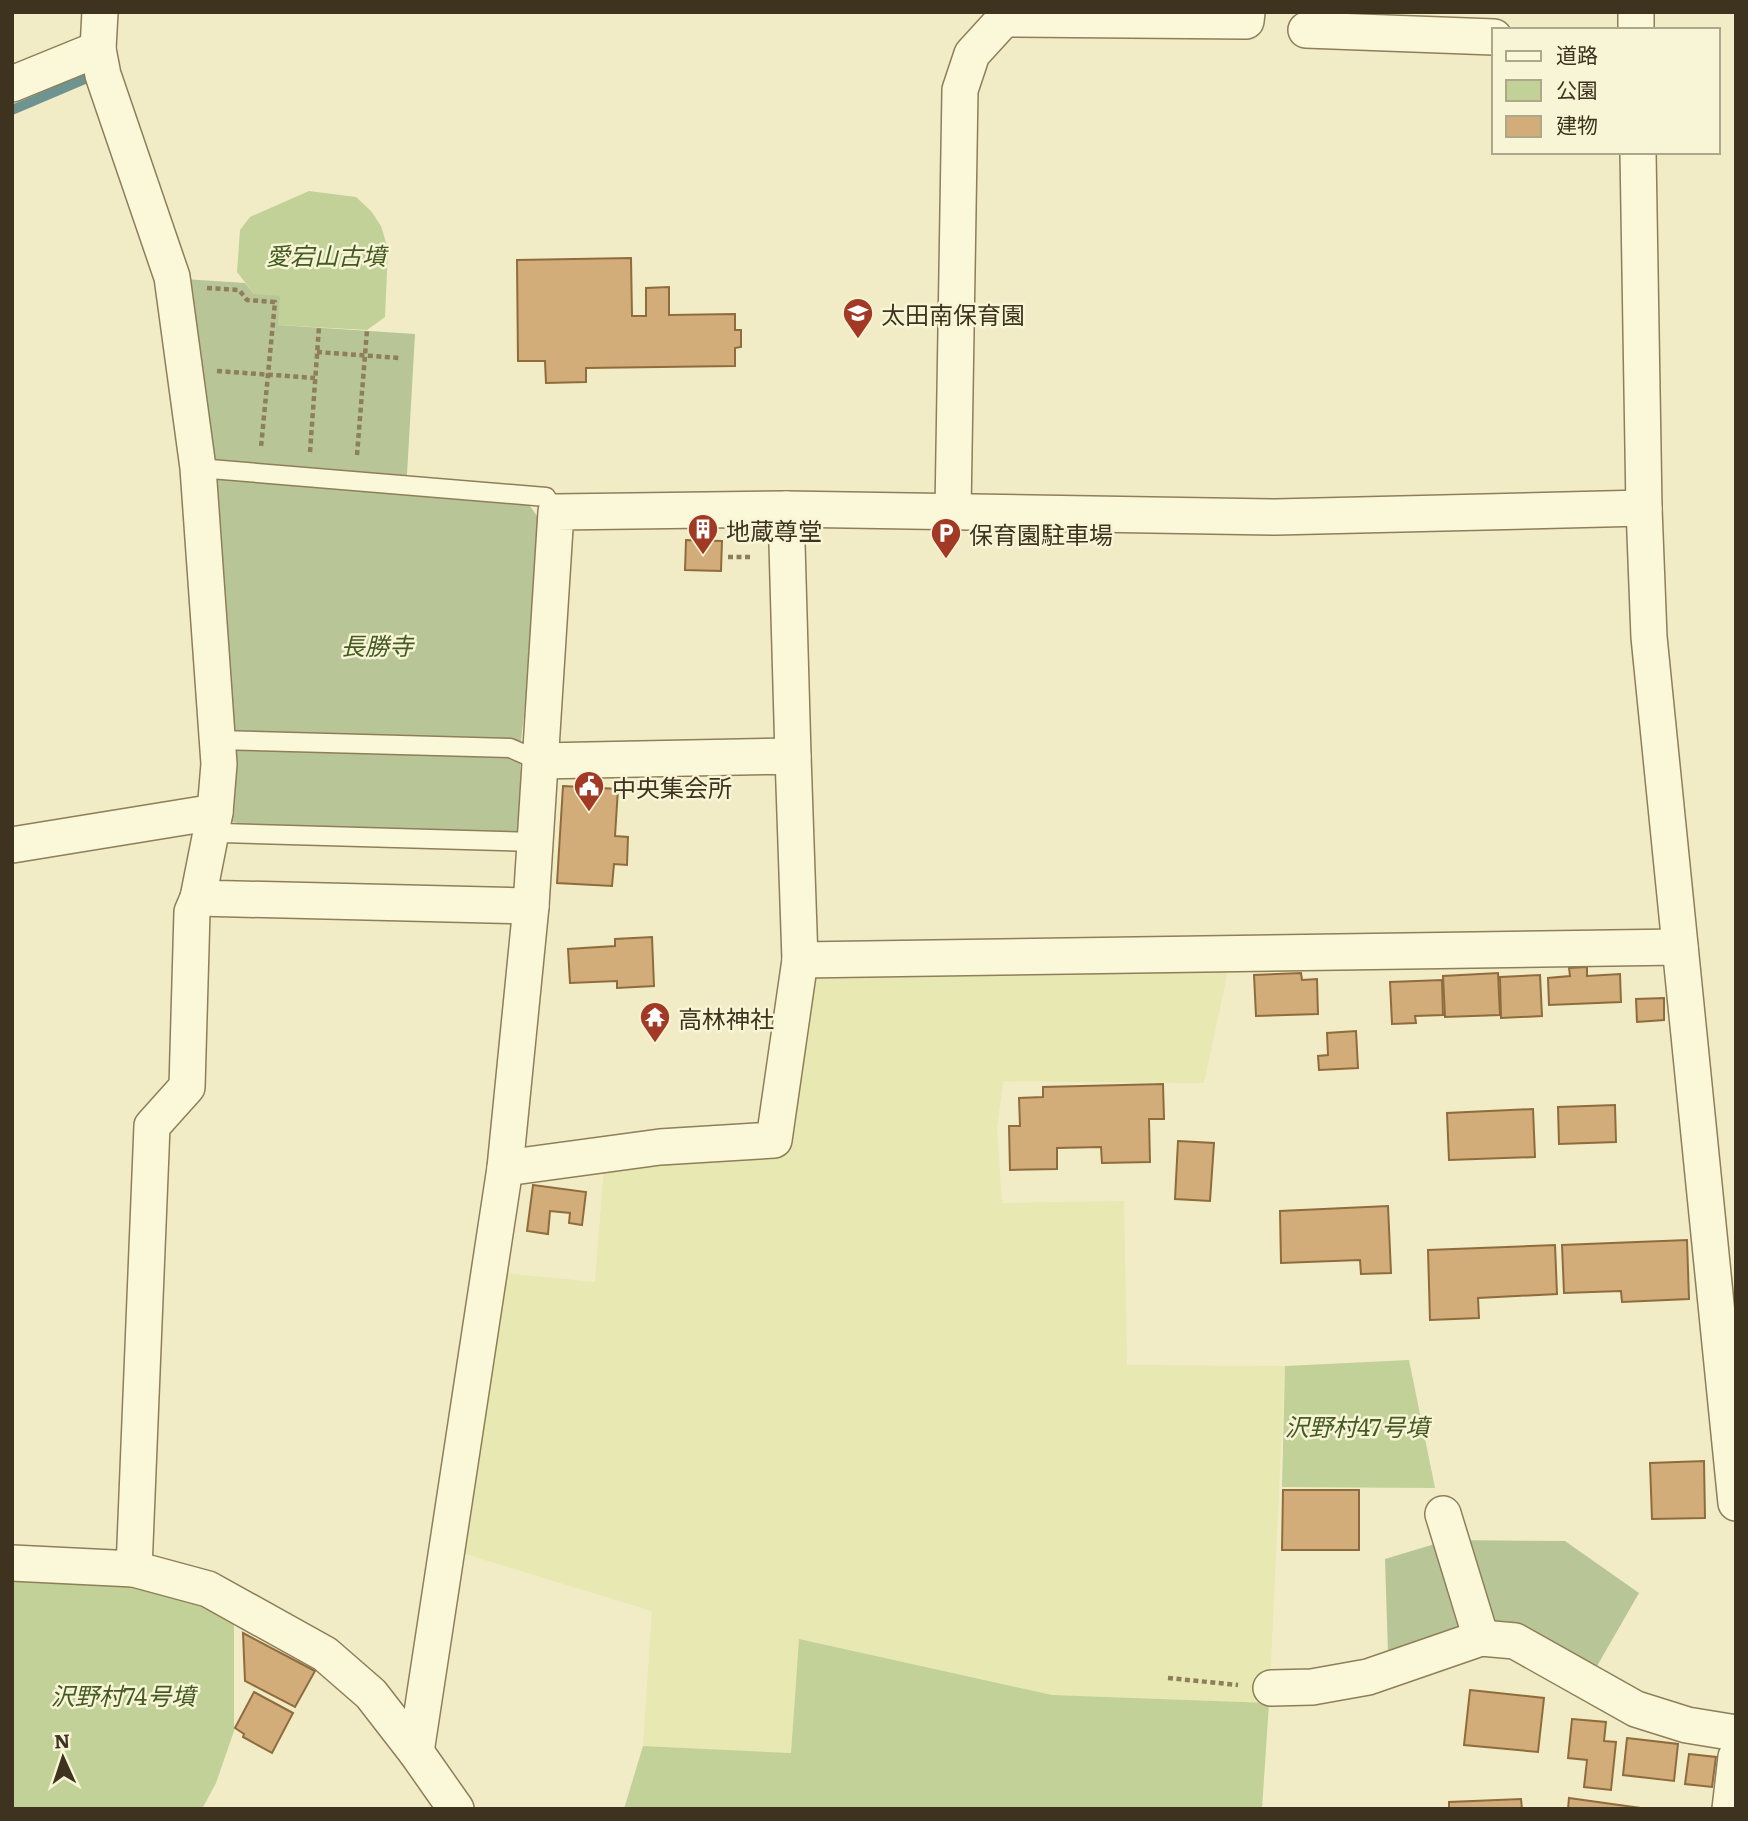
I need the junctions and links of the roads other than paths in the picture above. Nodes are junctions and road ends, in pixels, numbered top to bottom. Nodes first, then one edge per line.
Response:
1 (100, 12) edge
2 (1247, 12) edge
3 (1005, 16) edge
4 (1306, 30) dead end
5 (1492, 37) edge
6 (98, 49) junction
7 (12, 84) edge
8 (1638, 154) edge
9 (198, 468) junction
10 (1644, 508) junction
11 (786, 509) junction
12 (556, 512) junction
13 (953, 512) junction
14 (217, 740) junction
15 (793, 756) junction
16 (540, 761) junction
17 (212, 824) junction
18 (535, 842) junction
19 (12, 845) edge
20 (198, 898) junction
21 (531, 906) junction
22 (1680, 947) junction
23 (800, 960) junction
24 (505, 1168) junction
25 (1736, 1503) edge
26 (1443, 1514) dead end
27 (12, 1563) edge
28 (134, 1569) junction
29 (1480, 1638) junction
30 (1271, 1688) road end
31 (1736, 1733) edge
32 (416, 1752) junction
33 (1736, 1758) edge
34 (456, 1809) edge
35 (1730, 1809) edge

1 - 6 street
2 - 3 street
3 - 13 street
4 - 5 street
6 - 7 street
6 - 9 street
8 - 10 street
9 - 12 lane
9 - 14 street
10 - 13 street
10 - 22 street
11 - 12 street
11 - 13 street
11 - 15 street
12 - 16 street
14 - 16 lane
14 - 17 street
15 - 16 street
15 - 23 street
16 - 18 street
17 - 18 lane
17 - 19 street
17 - 20 street
18 - 21 street
20 - 21 street
20 - 28 street
21 - 24 street
22 - 23 street
22 - 25 street
23 - 24 street
24 - 32 street
26 - 29 street
27 - 28 street
28 - 32 street
29 - 30 street
29 - 31 street
32 - 34 street
33 - 35 street

